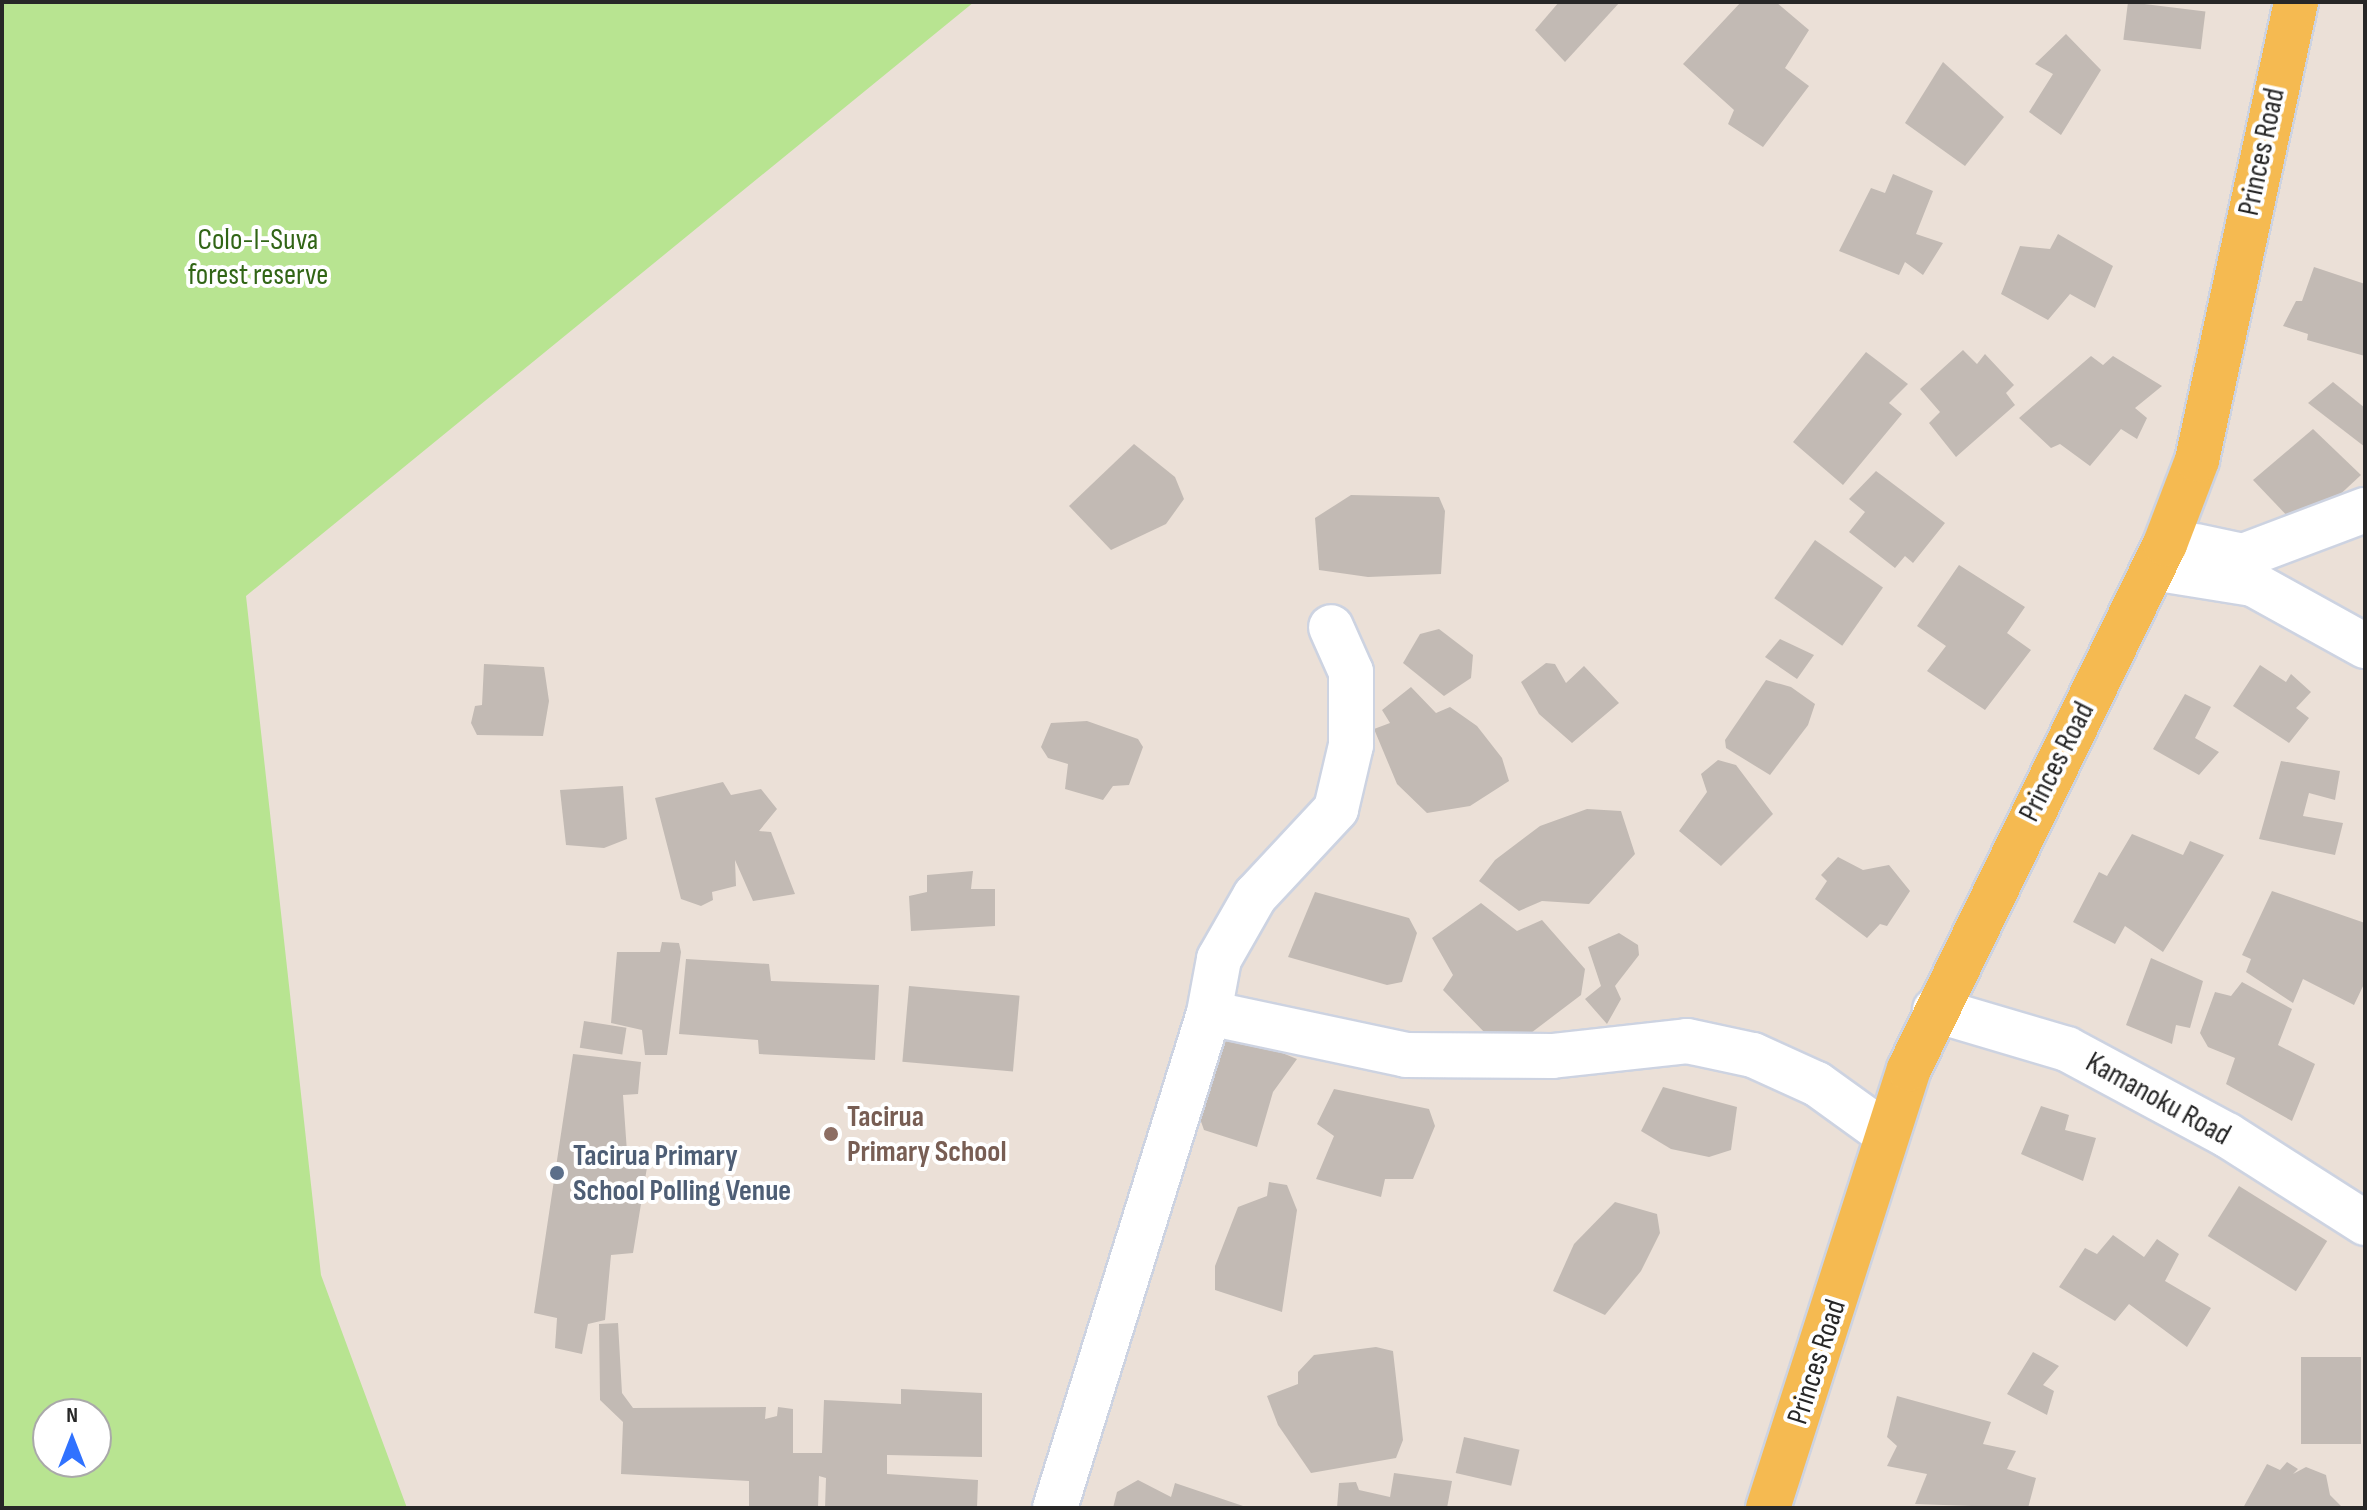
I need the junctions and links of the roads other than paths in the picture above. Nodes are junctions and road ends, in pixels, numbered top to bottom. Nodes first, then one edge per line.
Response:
1 (2294, 3) edge
2 (2365, 510) edge
3 (2159, 556) junction
4 (1331, 627) dead end
5 (2365, 646) edge
6 (1935, 1010) junction
7 (1209, 1013) junction
8 (1885, 1133) junction
9 (2365, 1223) edge
10 (1055, 1508) edge
11 (1768, 1508) edge

1 - 3 main road, Princes Road
2 - 3 street
3 - 5 street
3 - 6 main road, Princes Road
4 - 7 street
6 - 8 main road, Princes Road
6 - 9 street, Kamanoku Road
7 - 8 street
7 - 10 street
8 - 11 main road, Princes Road

